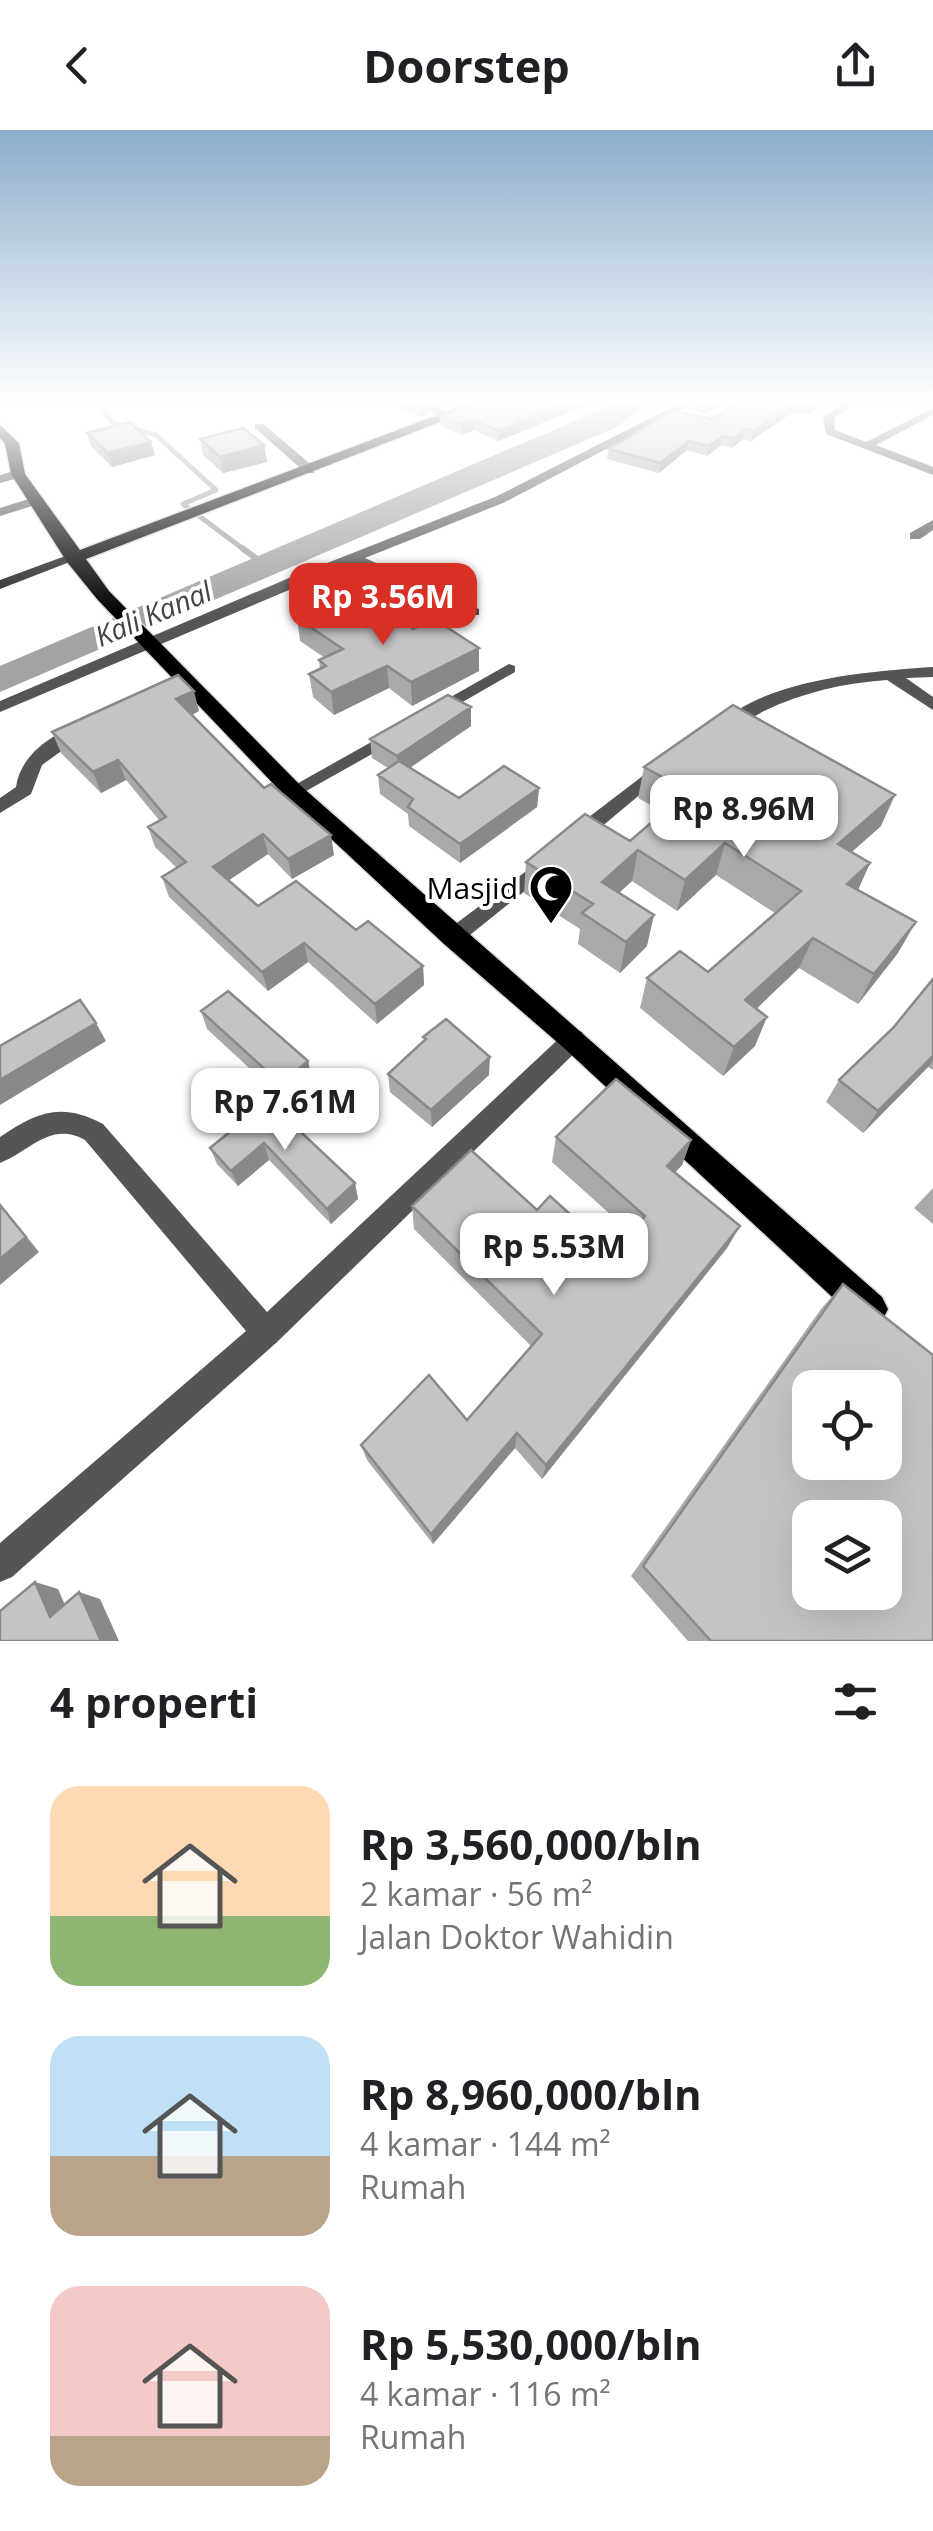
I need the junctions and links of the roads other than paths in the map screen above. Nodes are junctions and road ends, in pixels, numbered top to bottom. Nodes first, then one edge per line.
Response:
1 (18, 474) joint
2 (301, 474) edge
3 (551, 474) edge
4 (0, 479) edge
5 (38, 500) junction
6 (0, 512) edge
7 (933, 524) edge
8 (914, 536) dead end
9 (73, 558) junction
10 (354, 558) junction
11 (0, 585) edge
12 (474, 612) dead end
13 (147, 640) junction
14 (508, 669) dead end
15 (933, 672) edge
16 (891, 674) junction
17 (933, 704) edge
18 (0, 708) edge
19 (101, 718) edge
20 (707, 738) edge
21 (672, 760) edge
22 (293, 792) junction
23 (0, 807) edge
24 (453, 937) junction
25 (574, 1039) junction
26 (0, 1151) edge
27 (890, 1327) edge
28 (266, 1333) junction
29 (0, 1564) edge

1 - 4 street
1 - 5 main road
2 - 9 main road
3 - 10 street
5 - 6 street
5 - 9 main road
7 - 8 street
9 - 11 main road
9 - 13 main road
10 - 12 street
10 - 13 street
13 - 18 street
13 - 22 main road
14 - 22 street
15 - 16 street
16 - 17 street
16 - 20 street
19 - 23 street
21 - 24 street
22 - 24 main road
24 - 25 main road
25 - 27 main road
25 - 28 street
26 - 28 street
28 - 29 street

